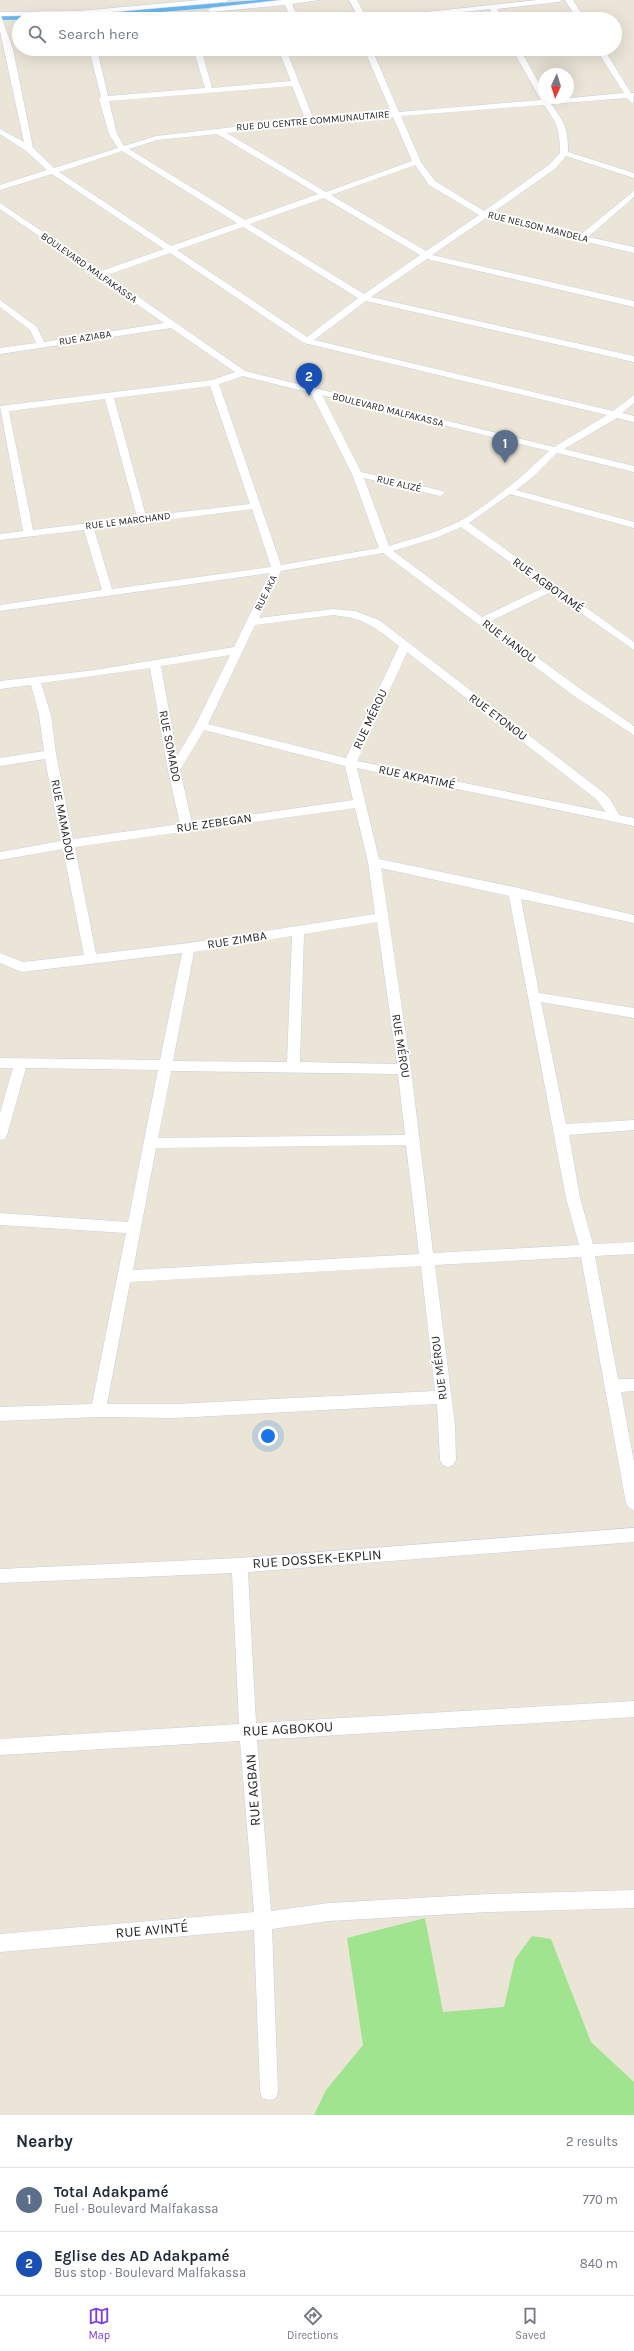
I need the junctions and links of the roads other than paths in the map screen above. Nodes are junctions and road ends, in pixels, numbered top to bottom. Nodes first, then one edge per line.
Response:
1 (129, 0) edge
2 (225, 0) edge
3 (315, 0) edge
4 (353, 0) edge
5 (558, 0) edge
6 (568, 0) edge
7 (287, 1) edge
8 (492, 7) junction
9 (133, 9) junction
10 (203, 11) dead end
11 (51, 12) edge
12 (292, 12) edge
13 (359, 12) edge
14 (445, 12) edge
15 (495, 12) edge
16 (576, 12) edge
17 (12, 17) edge
18 (0, 19) edge
19 (12, 21) edge
20 (9, 49) junction
21 (12, 49) edge
22 (0, 50) edge
23 (94, 56) edge
24 (199, 56) edge
25 (285, 56) edge
26 (371, 56) edge
27 (520, 56) edge
28 (605, 56) edge
29 (296, 83) junction
30 (538, 88) edge
31 (209, 90) junction
32 (632, 96) edge
33 (103, 99) junction
34 (574, 100) edge
35 (538, 103) edge
36 (547, 104) edge
37 (634, 104) edge
38 (398, 114) junction
39 (310, 121) junction
40 (217, 130) junction
41 (0, 131) edge
42 (122, 148) junction
43 (29, 149) junction
44 (564, 153) junction
45 (417, 162) junction
46 (53, 171) junction
47 (634, 176) edge
48 (0, 188) edge
49 (634, 192) edge
50 (324, 195) junction
51 (0, 205) edge
52 (485, 215) junction
53 (246, 224) junction
54 (581, 238) junction
55 (634, 250) edge
56 (171, 251) junction
57 (427, 256) junction
58 (99, 275) junction
59 (364, 298) junction
60 (0, 303) edge
61 (634, 304) edge
62 (170, 325) junction
63 (308, 341) junction
64 (42, 345) junction
65 (0, 351) edge
66 (634, 359) edge
67 (242, 373) junction
68 (214, 383) junction
69 (316, 393) junction
70 (109, 396) junction
71 (634, 398) edge
72 (2, 409) edge
73 (616, 414) junction
74 (634, 418) edge
75 (555, 450) junction
76 (634, 469) edge
77 (357, 474) junction
78 (509, 491) junction
79 (440, 493) dead end
80 (256, 506) junction
81 (142, 518) junction
82 (462, 523) junction
83 (634, 524) edge
84 (88, 526) junction
85 (28, 534) junction
86 (0, 537) edge
87 (385, 550) junction
88 (278, 569) junction
89 (552, 588) junction
90 (108, 593) junction
91 (0, 608) edge
92 (483, 621) junction
93 (252, 622) junction
94 (404, 646) junction
95 (634, 647) edge
96 (238, 650) junction
97 (155, 664) junction
98 (35, 680) junction
99 (0, 685) edge
100 (201, 726) junction
101 (634, 731) edge
102 (50, 754) junction
103 (0, 762) edge
104 (350, 763) junction
105 (174, 770) junction
106 (360, 803) junction
107 (614, 817) junction
108 (634, 822) edge
109 (187, 827) junction
110 (68, 844) junction
111 (0, 856) edge
112 (374, 862) junction
113 (514, 891) junction
114 (382, 917) junction
115 (634, 919) edge
116 (298, 930) junction
117 (189, 948) junction
118 (0, 958) edge
119 (91, 959) junction
120 (534, 997) junction
121 (634, 1013) edge
122 (0, 1063) edge
123 (21, 1064) junction
124 (166, 1066) junction
125 (293, 1067) junction
126 (404, 1069) junction
127 (634, 1125) edge
128 (561, 1130) junction
129 (0, 1135) edge
130 (413, 1140) junction
131 (151, 1143) junction
132 (0, 1218) edge
133 (132, 1228) junction
134 (634, 1248) edge
135 (587, 1250) junction
136 (426, 1259) junction
137 (124, 1276) junction
138 (634, 1385) edge
139 (612, 1386) junction
140 (442, 1397) junction
141 (98, 1410) junction
142 (0, 1414) edge
143 (448, 1460) dead end
144 (634, 1503) edge
145 (634, 1535) edge
146 (240, 1565) junction
147 (0, 1576) edge
148 (634, 1709) edge
149 (248, 1732) junction
150 (0, 1747) edge
151 (634, 1898) edge
152 (263, 1920) junction
153 (0, 1943) edge
154 (269, 2091) dead end

1 - 9 street
2 - 9 street
3 - 7 street
4 - 13 street
5 - 8 street
6 - 16 street
7 - 10 street
7 - 12 street
8 - 14 street
8 - 15 street
9 - 11 street
17 - 18 street
18 - 19 street
18 - 20 street
20 - 21 street
20 - 22 street
20 - 43 street
23 - 33 street
24 - 31 street
25 - 29 street
26 - 38 street, RUE NELSON MANDELA
27 - 30 street
28 - 32 street
29 - 31 street
29 - 39 street
31 - 33 street
32 - 34 street, RUE DU CENTRE COMMUNAUTAIRE
32 - 37 street
33 - 42 street
35 - 38 street, RUE DU CENTRE COMMUNAUTAIRE
36 - 44 street
38 - 39 street, RUE DU CENTRE COMMUNAUTAIRE
38 - 45 street, RUE NELSON MANDELA
39 - 40 street, RUE DU CENTRE COMMUNAUTAIRE
40 - 42 street, RUE DU CENTRE COMMUNAUTAIRE
40 - 50 street
41 - 43 street
42 - 46 street, RUE DU CENTRE COMMUNAUTAIRE
42 - 53 street
43 - 46 street
44 - 47 street
44 - 52 street
45 - 50 street
45 - 52 street, RUE NELSON MANDELA
46 - 48 street, RUE DU CENTRE COMMUNAUTAIRE
46 - 56 street
49 - 54 street
50 - 53 street
50 - 57 street
51 - 58 street, BOULEVARD MALFAKASSA
52 - 54 street, RUE NELSON MANDELA
52 - 57 street
53 - 56 street
53 - 59 street
54 - 55 street, RUE NELSON MANDELA
56 - 58 street
56 - 63 street
57 - 59 street
57 - 61 street
58 - 62 street, BOULEVARD MALFAKASSA
59 - 63 street
59 - 66 street
60 - 64 street
62 - 64 street, RUE AZIABA
62 - 67 street, BOULEVARD MALFAKASSA
63 - 73 street
64 - 65 street, RUE AZIABA
67 - 68 street
67 - 69 street, BOULEVARD MALFAKASSA
68 - 70 street
68 - 80 street, RUE AKA
69 - 75 street, BOULEVARD MALFAKASSA
69 - 77 street
70 - 72 street
70 - 81 street
71 - 73 street
72 - 85 street
73 - 74 street
73 - 75 street
75 - 76 street, BOULEVARD MALFAKASSA
75 - 78 street
77 - 79 street, RUE ALIZÉ
77 - 87 street
78 - 82 street
78 - 83 street
80 - 81 street, RUE LE MARCHAND
80 - 88 street, RUE AKA
81 - 84 street, RUE LE MARCHAND
82 - 87 street
82 - 89 street, RUE AGBOTAMÉ
84 - 85 street, RUE LE MARCHAND
84 - 90 street
85 - 86 street, RUE LE MARCHAND
87 - 88 street
87 - 92 street, RUE HANOU
88 - 90 street
88 - 93 street, RUE AKA
89 - 92 street
89 - 95 street, RUE AGBOTAMÉ
90 - 91 street
92 - 101 street, RUE HANOU
93 - 94 street, RUE ETONOU
93 - 96 street, RUE AKA
94 - 104 street, RUE MÉROU
94 - 107 street, RUE ETONOU
96 - 97 street
96 - 100 street, RUE AKA
97 - 98 street
97 - 105 street, RUE SOMADO
98 - 99 street
98 - 102 street, RUE MAMADOU
100 - 104 street, RUE AKPATIMÉ
100 - 105 street, RUE AKA
102 - 103 street
102 - 110 street, RUE MAMADOU
104 - 106 street, RUE MÉROU
104 - 107 street, RUE AKPATIMÉ
105 - 109 street, RUE SOMADO
106 - 109 street, RUE ZEBEGAN
106 - 112 street, RUE MÉROU
107 - 108 street, RUE AKPATIMÉ
109 - 110 street, RUE ZEBEGAN
110 - 111 street, RUE ZEBEGAN
110 - 119 street, RUE MAMADOU
112 - 113 street
112 - 114 street, RUE MÉROU
113 - 115 street
113 - 120 street
114 - 116 street, RUE ZIMBA
114 - 126 street, RUE MÉROU
116 - 117 street, RUE ZIMBA
116 - 125 street
117 - 119 street, RUE ZIMBA
117 - 124 street
118 - 119 street, RUE ZIMBA
120 - 121 street
120 - 128 street
122 - 123 street
123 - 124 street
123 - 129 street
124 - 125 street
124 - 131 street
125 - 126 street
126 - 130 street, RUE MÉROU
127 - 128 street
128 - 135 street
130 - 131 street
130 - 136 street, RUE MÉROU
131 - 133 street
132 - 133 street
133 - 137 street
134 - 135 street
135 - 136 street
135 - 139 street
136 - 137 street
136 - 140 street, RUE MÉROU
137 - 141 street
138 - 139 street
139 - 144 street
140 - 141 street
140 - 143 street, RUE MÉROU
141 - 142 street
145 - 146 street, RUE DOSSEK-EKPLIN
146 - 147 street, RUE DOSSEK-EKPLIN
146 - 149 street, RUE AGBAN
148 - 149 street, RUE AGBOKOU
149 - 150 street, RUE AGBOKOU
149 - 152 street, RUE AGBAN
151 - 152 street, RUE AVINTÉ
152 - 153 street, RUE AVINTÉ
152 - 154 street, RUE AGBAN

